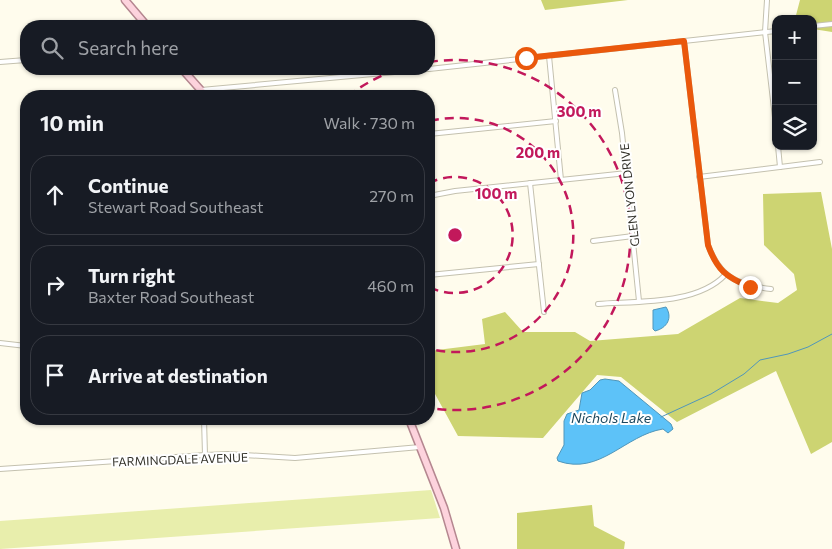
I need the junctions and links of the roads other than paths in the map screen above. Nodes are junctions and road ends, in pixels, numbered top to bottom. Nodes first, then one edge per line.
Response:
1 (125, 0) edge
2 (767, 0) edge
3 (142, 20) edge
4 (832, 24) edge
5 (817, 26) edge
6 (772, 31) edge
7 (765, 32) junction
8 (684, 41) junction
9 (549, 56) junction
10 (20, 60) edge
11 (0, 62) edge
12 (435, 68) edge
13 (187, 75) edge
14 (363, 75) edge
15 (201, 90) joint
16 (615, 90) dead end
17 (774, 105) edge
18 (556, 121) junction
19 (435, 133) edge
20 (778, 150) edge
21 (820, 162) dead end
22 (780, 167) junction
23 (627, 173) junction
24 (699, 177) junction
25 (561, 180) junction
26 (530, 183) junction
27 (435, 194) edge
28 (633, 236) junction
29 (593, 242) dead end
30 (538, 264) junction
31 (435, 274) edge
32 (725, 275) junction
33 (771, 289) dead end
34 (639, 301) junction
35 (598, 304) dead end
36 (544, 312) dead end
37 (0, 343) edge
38 (20, 345) edge
39 (204, 425) edge
40 (411, 425) edge
41 (420, 447) junction
42 (205, 455) junction
43 (0, 469) edge
44 (456, 549) edge

1 - 3 main road
2 - 7 street
4 - 5 street
6 - 7 street
7 - 8 street
7 - 17 street
8 - 9 street
8 - 24 street
9 - 12 street
9 - 18 street
10 - 11 street
13 - 15 main road
14 - 15 street
16 - 23 street, GLEN LYON DRIVE
18 - 19 street
18 - 25 street
20 - 22 street
21 - 22 street
22 - 24 street
23 - 25 street
23 - 28 street, GLEN LYON DRIVE
24 - 32 street
25 - 26 street
26 - 27 street
26 - 30 street
28 - 29 street
28 - 34 street, GLEN LYON DRIVE
30 - 31 street
30 - 36 street
32 - 33 street
32 - 34 street
34 - 35 street
37 - 38 street
39 - 42 street
40 - 41 main road
41 - 42 street, FARMINGDALE AVENUE
41 - 44 main road
42 - 43 street, FARMINGDALE AVENUE

